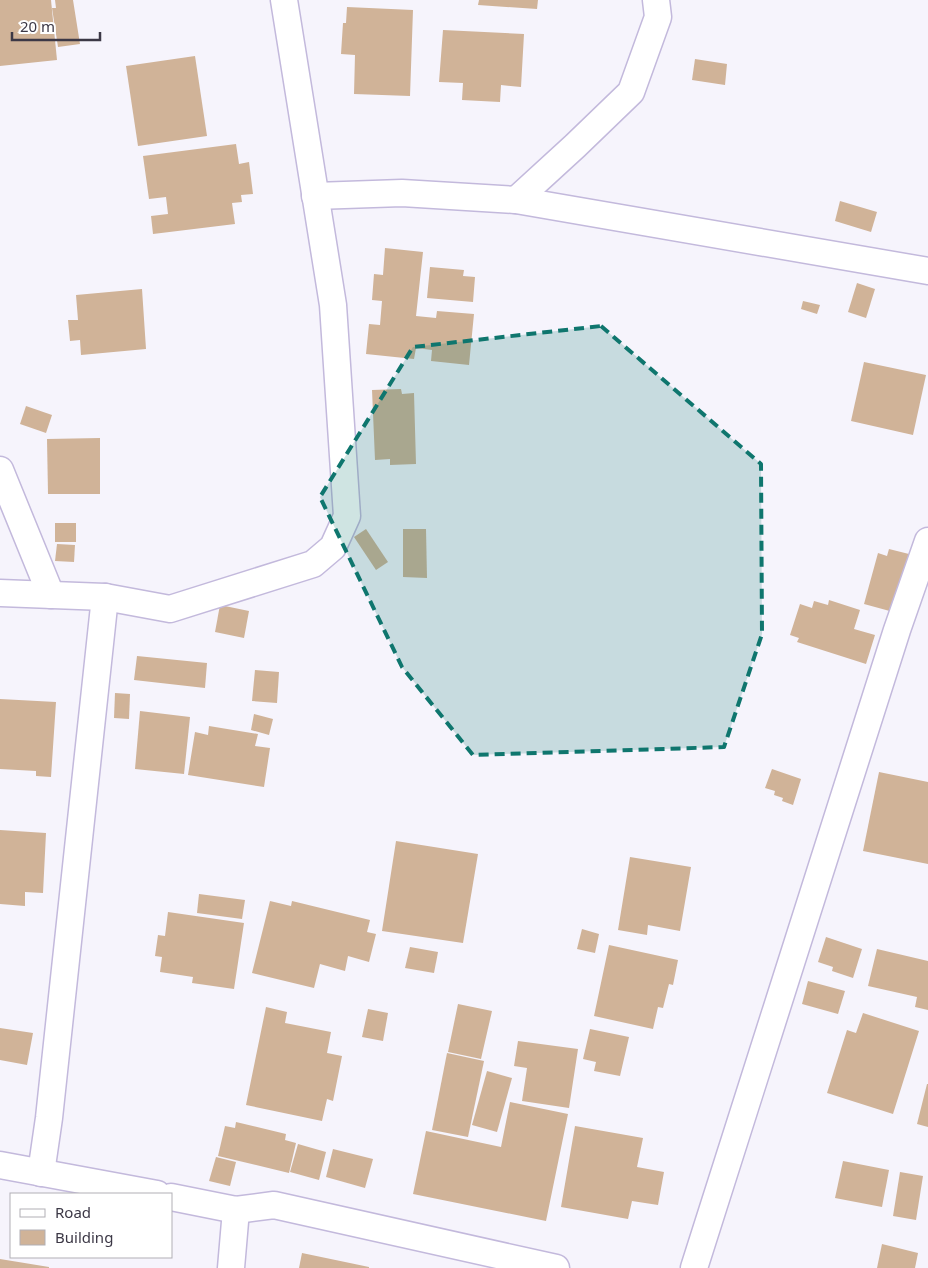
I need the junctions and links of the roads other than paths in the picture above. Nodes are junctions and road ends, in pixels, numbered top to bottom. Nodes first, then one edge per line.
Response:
1 (284, 0) edge
2 (656, 0) edge
3 (315, 196) junction
4 (516, 200) junction
5 (928, 271) edge
6 (0, 470) edge
7 (928, 541) edge
8 (0, 593) edge
9 (51, 595) junction
10 (105, 597) junction
11 (0, 1165) edge
12 (41, 1173) junction
13 (151, 1193) edge
14 (172, 1197) edge
15 (236, 1210) junction
16 (231, 1268) edge
17 (556, 1268) edge
18 (694, 1268) edge

1 - 3 street
2 - 4 street
3 - 4 street
3 - 10 street
4 - 5 street
6 - 9 street
7 - 18 street
8 - 9 street
9 - 10 street
10 - 12 street
11 - 12 street
12 - 13 street
14 - 15 street
15 - 16 street
15 - 17 street

